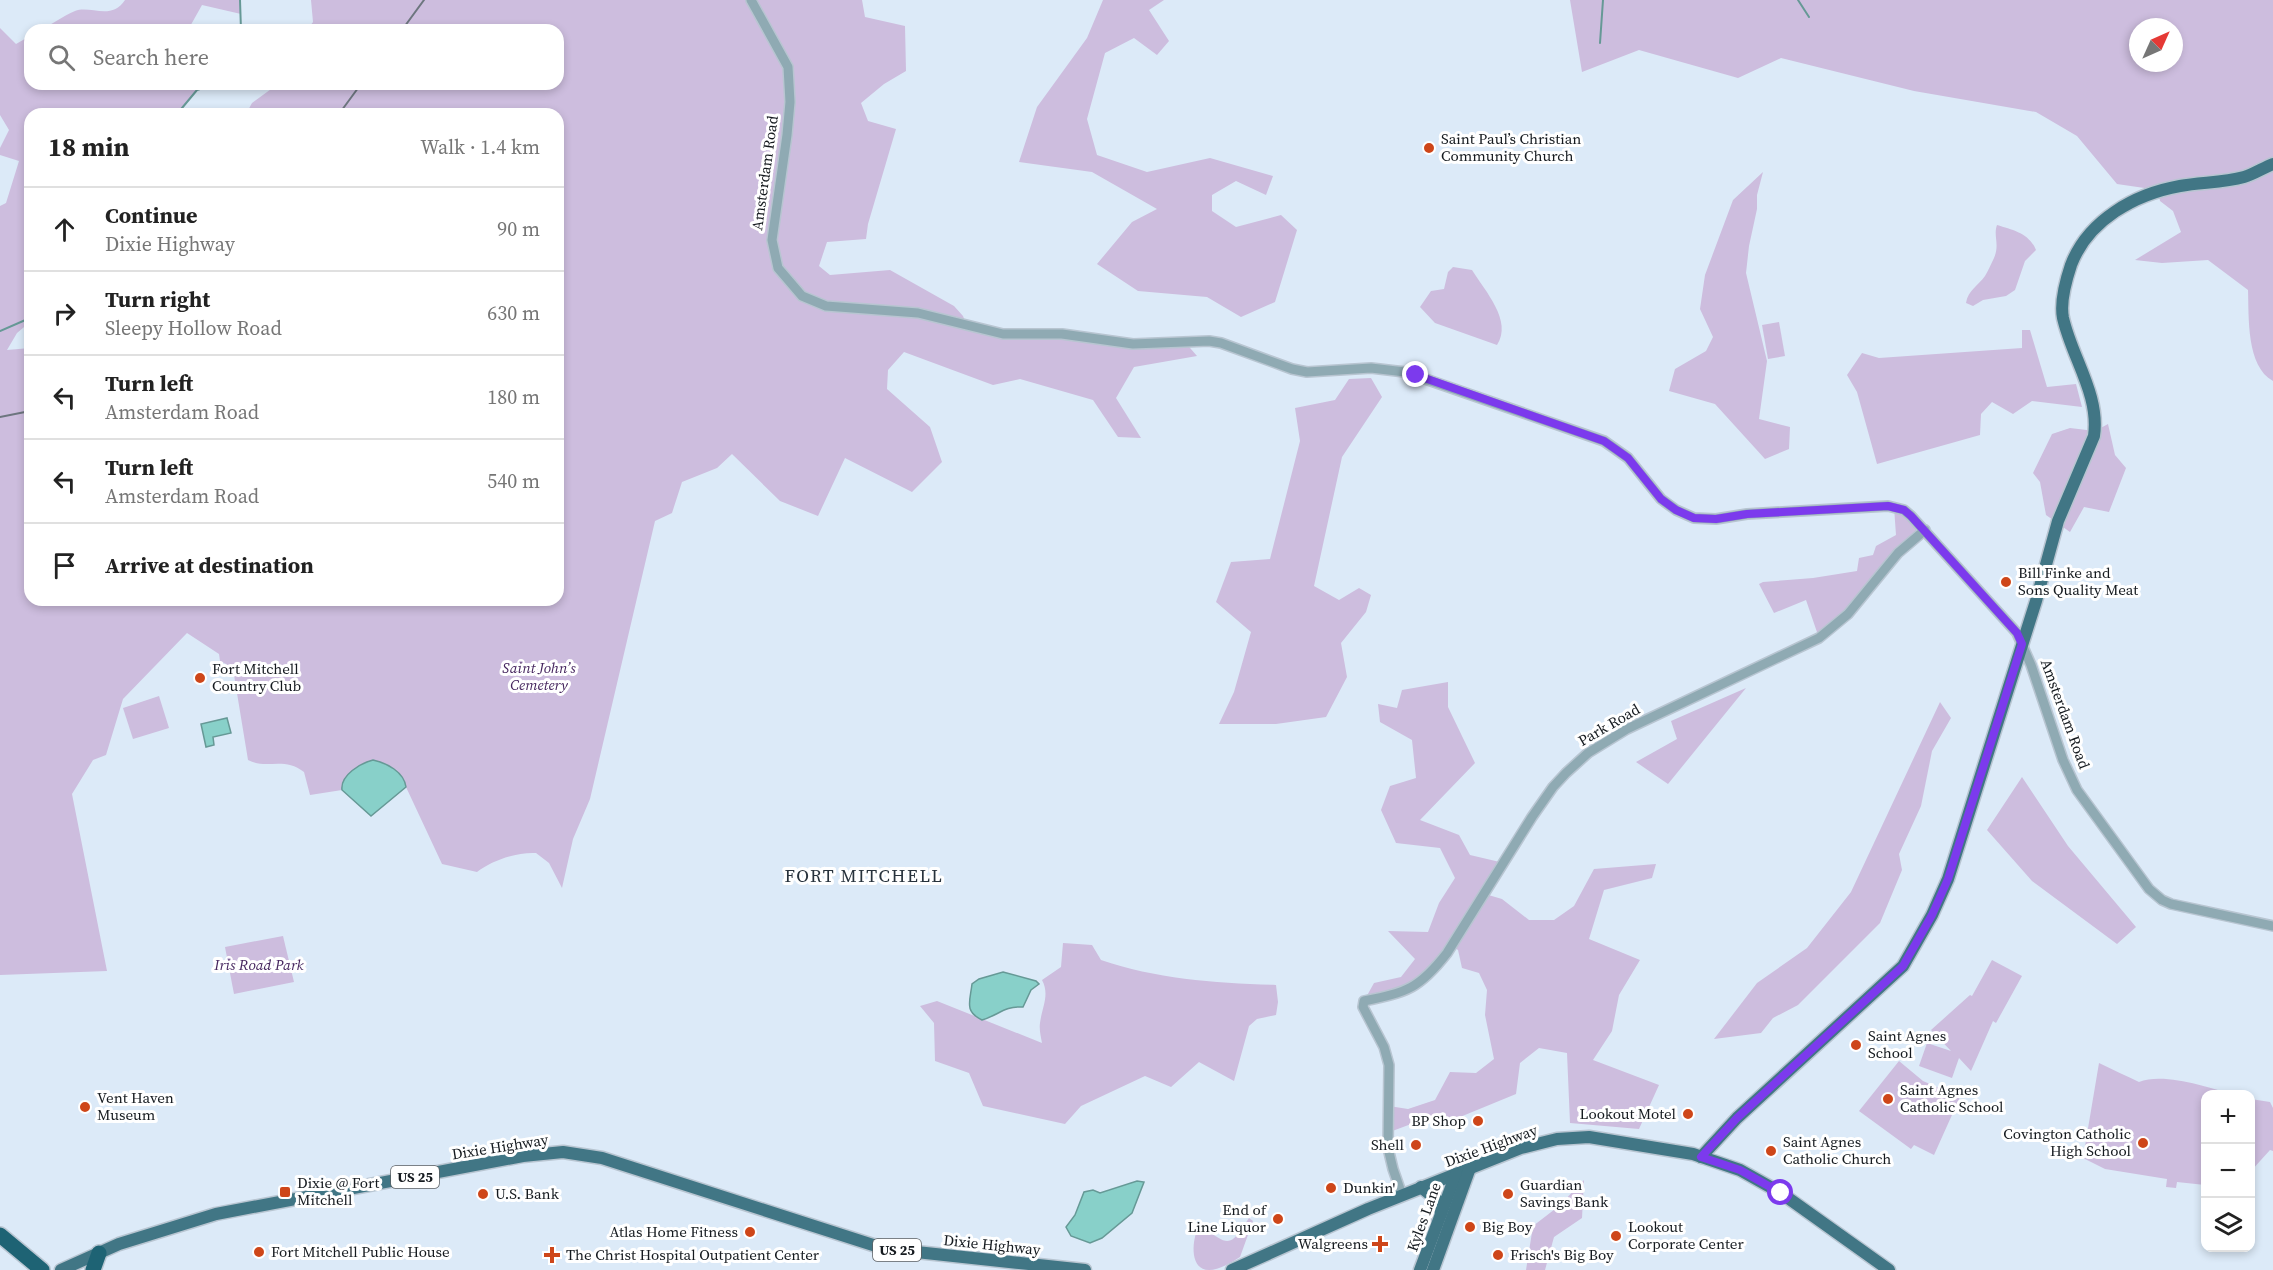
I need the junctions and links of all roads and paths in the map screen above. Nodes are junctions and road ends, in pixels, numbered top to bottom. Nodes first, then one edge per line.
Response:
1 (751, 0) edge
2 (2273, 165) edge
3 (1925, 530) junction
4 (2022, 644) junction
5 (2273, 926) edge
6 (1701, 1157) junction
7 (1470, 1168) junction
8 (1456, 1174) junction
9 (1420, 1188) junction
10 (1401, 1195) junction
11 (1441, 1213) junction
12 (0, 1235) edge
13 (99, 1253) junction
14 (42, 1270) edge
15 (61, 1270) edge
16 (93, 1270) edge
17 (1085, 1270) edge
18 (1232, 1270) edge
19 (1420, 1270) edge
20 (1433, 1270) edge
21 (1889, 1270) edge

1 - 3 street, Amsterdam Road
2 - 4 main road
3 - 4 street, Amsterdam Road
3 - 10 street, Park Road
4 - 5 street, Amsterdam Road
4 - 6 main road
6 - 7 main road, Dixie Highway
6 - 21 main road, Dixie Highway
7 - 8 main road, Dixie Highway
7 - 20 main road, Kyles Lane
8 - 9 main road, Dixie Highway
8 - 11 main road, Kyles Lane
9 - 10 main road, Dixie Highway
9 - 11 main road
10 - 18 main road, Dixie Highway
11 - 19 main road, Kyles Lane
12 - 14 highway
13 - 15 main road, Dixie Highway / US 25
13 - 16 highway
13 - 17 main road, Dixie Highway / US 25

